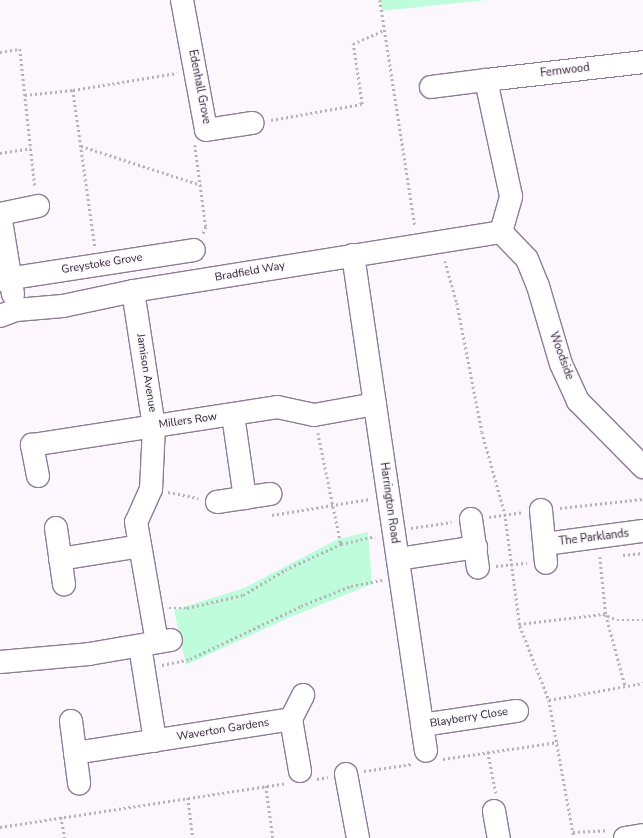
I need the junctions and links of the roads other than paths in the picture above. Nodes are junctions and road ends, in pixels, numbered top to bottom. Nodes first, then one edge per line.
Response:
1 (182, 0) edge
2 (643, 62) edge
3 (486, 80) junction
4 (431, 87) dead end
5 (252, 123) road end
6 (38, 206) road end
7 (0, 214) edge
8 (501, 232) junction
9 (194, 250) road end
10 (353, 254) junction
11 (6, 279) edge
12 (133, 291) junction
13 (8, 313) edge
14 (375, 404) junction
15 (233, 415) junction
16 (154, 426) junction
17 (643, 467) edge
18 (38, 476) dead end
19 (245, 498) junction
20 (217, 502) road end
21 (270, 504) road end
22 (541, 510) dead end
23 (471, 519) dead end
24 (56, 528) dead end
25 (643, 531) edge
26 (140, 546) junction
27 (60, 559) junction
28 (398, 559) junction
29 (64, 584) dead end
30 (156, 643) junction
31 (0, 662) edge
32 (303, 695) dead end
33 (517, 711) dead end
34 (291, 719) junction
35 (71, 722) dead end
36 (422, 725) junction
37 (155, 740) junction
38 (75, 753) junction
39 (427, 758) road end
40 (346, 774) road end
41 (301, 778) road end
42 (79, 783) dead end
43 (494, 811) road end
44 (358, 838) edge
45 (499, 838) edge

1 - 5 street, Edenhall Grove
2 - 3 street, Fernwood
3 - 4 street, Fernwood
3 - 8 street
6 - 7 street
7 - 11 street
8 - 10 street, Bradfield Way
8 - 17 street, Woodside
9 - 11 street, Greystoke Grove
10 - 12 street, Bradfield Way
10 - 14 street, Harrington Road
11 - 13 street
12 - 13 street, Bradfield Way
12 - 16 street, Jamison Avenue
14 - 15 street, Millers Row
14 - 28 street, Harrington Road
15 - 16 street, Millers Row
15 - 19 street
16 - 18 street, Millers Row
16 - 26 street, Jamison Avenue
19 - 20 street
19 - 21 street
22 - 25 street, The Parklands
23 - 28 street
24 - 27 street
26 - 27 street
26 - 30 street, Jamison Avenue
27 - 29 street
28 - 36 street, Harrington Road
30 - 31 street
30 - 37 street
32 - 34 street
33 - 36 street, Blayberry Close
34 - 37 street, Waverton Gardens
34 - 41 street
35 - 38 street
36 - 39 street, Harrington Road
37 - 38 street, Waverton Gardens
38 - 42 street
40 - 44 street
43 - 45 street

